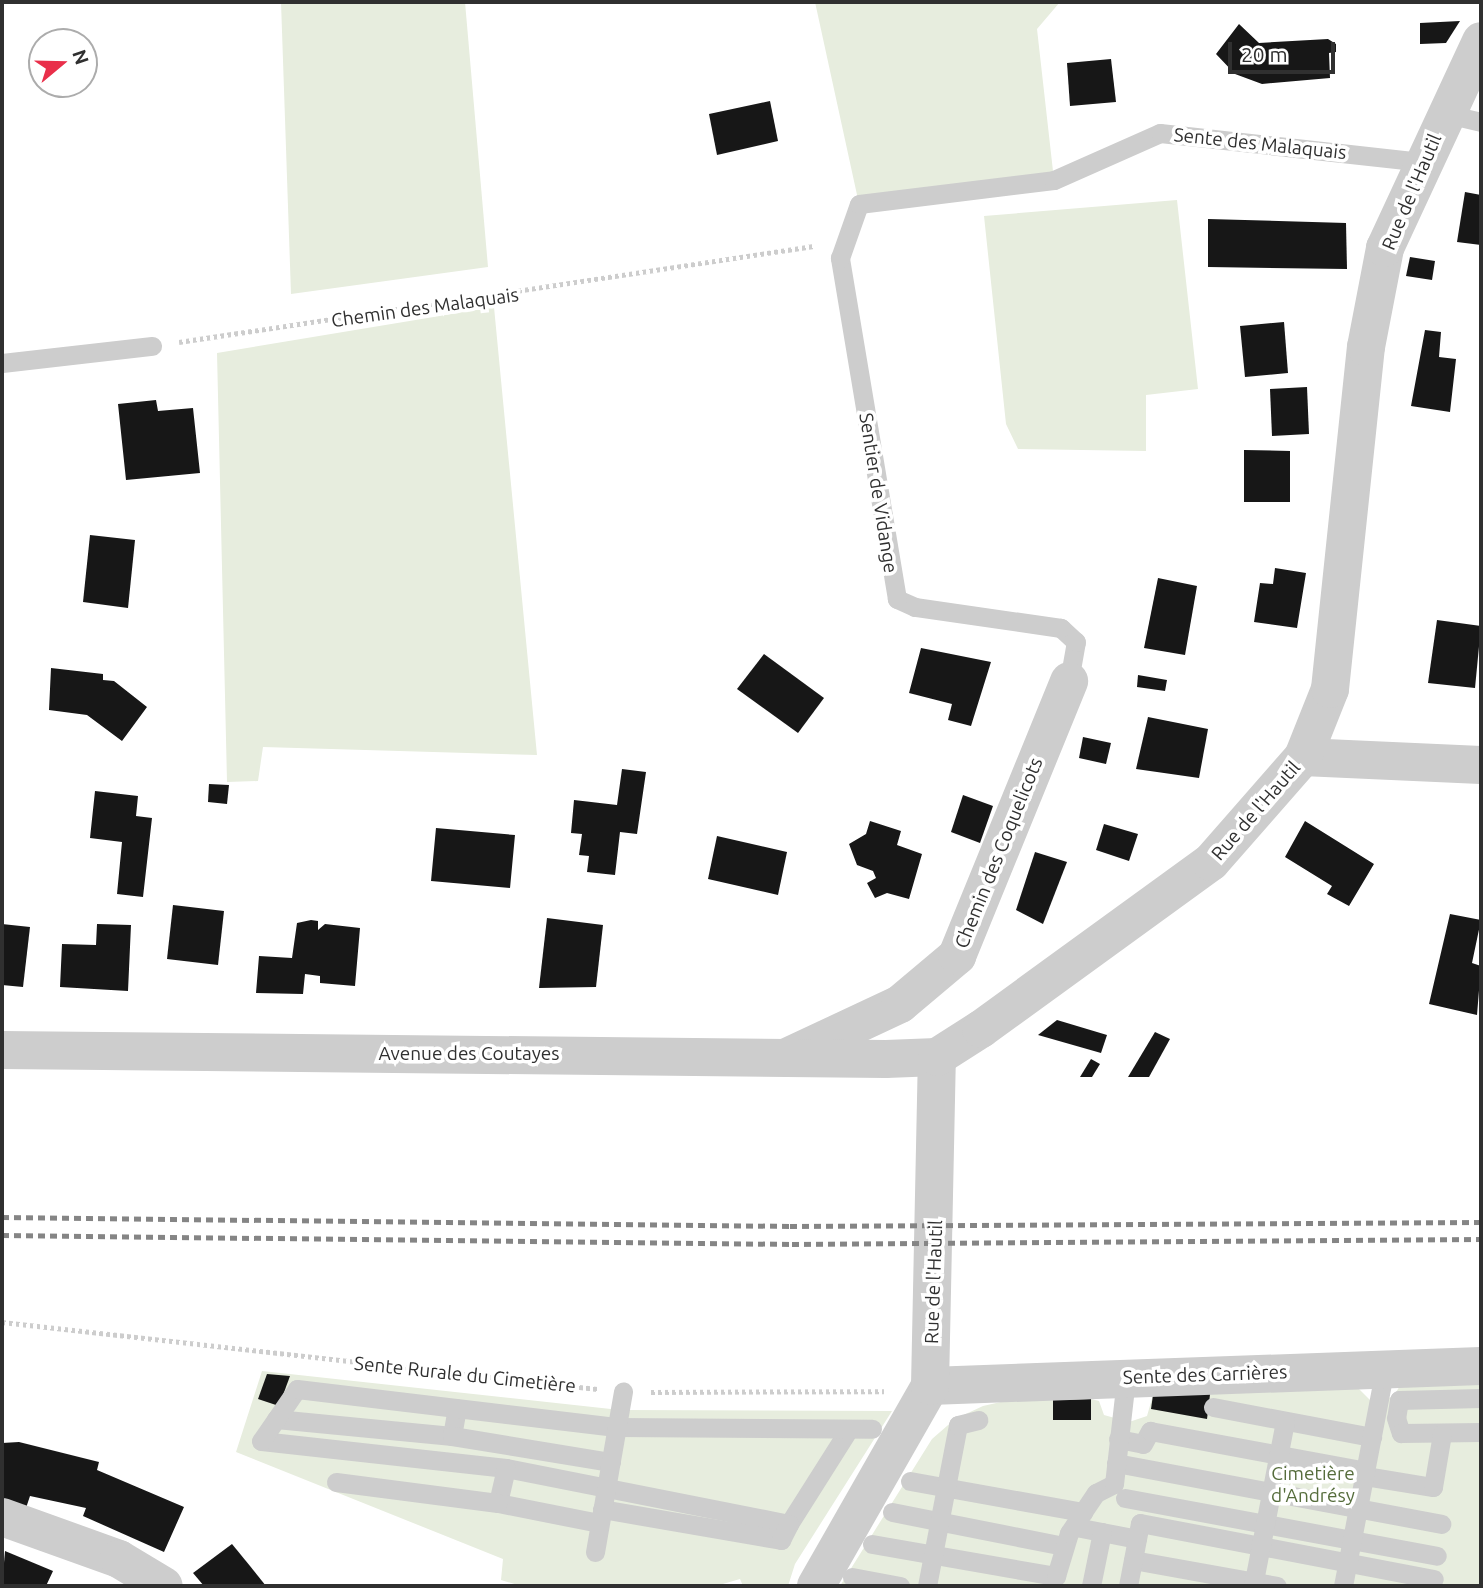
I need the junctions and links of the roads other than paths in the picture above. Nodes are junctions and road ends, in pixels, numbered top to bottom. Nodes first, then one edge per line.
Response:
1 (1481, 41) edge
2 (1464, 118) edge
3 (1421, 162) junction
4 (859, 204) joint
5 (152, 345) road end
6 (2, 363) edge
7 (1069, 681) joint
8 (1303, 757) junction
9 (1481, 765) edge
10 (2, 1050) edge
11 (787, 1057) junction
12 (937, 1057) junction
13 (1481, 1366) edge
14 (1385, 1367) junction
15 (1126, 1379) junction
16 (930, 1386) junction
17 (623, 1391) road end
18 (1481, 1398) edge
19 (1213, 1407) dead end
20 (457, 1408) junction
21 (1386, 1417) junction
22 (276, 1419) junction
23 (978, 1420) dead end
24 (1285, 1421) junction
25 (616, 1427) junction
26 (849, 1429) junction
27 (872, 1429) dead end
28 (1481, 1432) edge
29 (1442, 1434) junction
30 (452, 1436) junction
31 (1372, 1437) junction
32 (1118, 1439) junction
33 (1279, 1455) junction
34 (611, 1462) junction
35 (1116, 1463) junction
36 (506, 1468) junction
37 (1365, 1474) junction
38 (910, 1481) dead end
39 (337, 1482) dead end
40 (606, 1485) junction
41 (946, 1487) junction
42 (1119, 1491) junction
43 (1271, 1492) junction
44 (499, 1503) junction
45 (1358, 1509) junction
46 (891, 1512) dead end
47 (600, 1516) junction
48 (2, 1517) edge
49 (1080, 1519) junction
50 (940, 1522) junction
51 (789, 1524) junction
52 (1265, 1524) junction
53 (1441, 1524) dead end
54 (1139, 1531) junction
55 (1102, 1532) junction
56 (1352, 1540) junction
57 (872, 1544) dead end
58 (1064, 1546) junction
59 (1261, 1546) junction
60 (594, 1552) dead end
61 (934, 1554) junction
62 (1437, 1556) dead end
63 (1133, 1560) junction
64 (1348, 1563) junction
65 (1434, 1579) dead end
66 (1055, 1581) edge
67 (834, 1582) edge
68 (1254, 1584) edge
69 (164, 1586) edge
70 (900, 1586) edge
71 (927, 1586) edge
72 (1091, 1586) edge
73 (1128, 1586) edge
74 (1277, 1586) edge
75 (1343, 1586) edge

1 - 2 street, Rue de l'Hautil
2 - 3 street, Rue de l'Hautil
3 - 4 lane, Sente des Malaquais
3 - 8 street, Rue de l'Hautil
4 - 7 lane, Sentier de Vidange
5 - 6 lane
7 - 11 street, Chemin des Coquelicots
8 - 9 street
8 - 12 street, Rue de l'Hautil
10 - 11 street, Avenue des Coutayes
11 - 12 street, Avenue des Coutayes
12 - 16 street, Rue de l'Hautil
13 - 14 street, Sente des Carrières
14 - 15 street, Sente des Carrières
14 - 21 lane
15 - 16 street, Sente des Carrières
15 - 32 lane
16 - 67 street
17 - 25 lane
18 - 21 lane
19 - 24 lane
20 - 22 lane
20 - 25 lane
20 - 30 lane
21 - 29 lane
21 - 31 lane
22 - 30 lane
22 - 36 lane
23 - 41 lane
24 - 31 lane
24 - 33 lane
25 - 26 lane
25 - 34 lane
26 - 27 lane
26 - 51 lane
28 - 29 lane
29 - 37 lane
30 - 34 lane
31 - 37 lane
32 - 33 lane
32 - 35 lane
33 - 37 lane
33 - 43 lane
34 - 40 lane
35 - 42 lane
35 - 43 lane
36 - 40 lane
36 - 44 lane
37 - 45 lane
38 - 41 lane
39 - 44 lane
40 - 47 lane
40 - 51 lane
41 - 49 lane
41 - 50 lane
42 - 49 lane
42 - 52 lane
42 - 54 lane
43 - 45 lane
43 - 52 lane
44 - 47 lane
45 - 53 lane
45 - 56 lane
46 - 50 lane
47 - 51 lane
47 - 60 lane
48 - 69 street
49 - 55 lane
49 - 58 lane
50 - 58 lane
50 - 61 lane
52 - 56 lane
52 - 59 lane
54 - 55 lane
54 - 59 lane
54 - 63 lane
55 - 72 lane
56 - 62 lane
56 - 64 lane
57 - 61 lane
58 - 66 lane
59 - 64 lane
59 - 68 lane
61 - 66 lane
61 - 71 lane
63 - 68 lane
63 - 73 lane
64 - 65 lane
64 - 75 lane
67 - 70 lane
68 - 74 lane

